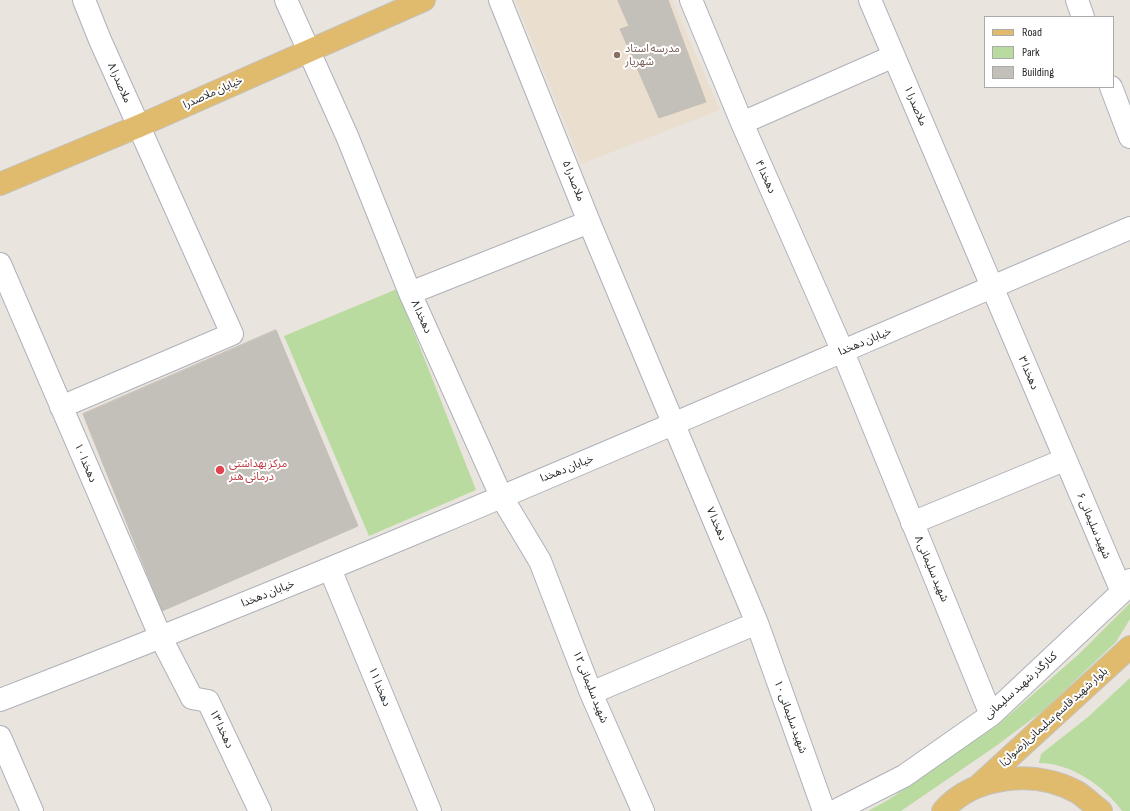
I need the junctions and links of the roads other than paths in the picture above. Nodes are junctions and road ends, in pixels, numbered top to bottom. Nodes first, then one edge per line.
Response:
1 (84, 0) edge
2 (286, 0) edge
3 (424, 0) edge
4 (500, 0) edge
5 (691, 0) edge
6 (870, 0) edge
7 (1077, 0) edge
8 (1083, 16) edge
9 (308, 51) junction
10 (894, 56) junction
11 (1111, 88) edge
12 (742, 123) junction
13 (139, 126) junction
14 (1130, 137) edge
15 (0, 184) edge
16 (589, 222) junction
17 (1130, 228) edge
18 (0, 264) edge
19 (992, 287) junction
20 (410, 293) junction
21 (843, 352) junction
22 (648, 360) joint
23 (61, 407) junction
24 (871, 423) joint
25 (674, 425) junction
26 (1064, 460) junction
27 (501, 496) junction
28 (912, 523) junction
29 (540, 561) joint
30 (330, 569) junction
31 (1126, 586) edge
32 (757, 623) junction
33 (161, 638) junction
34 (1130, 647) edge
35 (591, 692) junction
36 (0, 700) edge
37 (991, 715) junction
38 (0, 737) edge
39 (977, 787) junction
40 (422, 809) edge
41 (942, 809) edge
42 (32, 811) edge
43 (260, 811) edge
44 (643, 811) edge
45 (824, 811) edge
46 (835, 811) edge
47 (1101, 811) edge

1 - 13 street, ملاصدرا ۸
2 - 9 street, دهخدا ۸
3 - 9 main road, خیابان ملاصدرا
4 - 16 street, ملاصدرا ۵
5 - 12 street, دهخدا ۴
6 - 10 street, ملاصدرا ۱
7 - 8 street
9 - 13 main road, خیابان ملاصدرا
9 - 20 street, دهخدا ۸
10 - 12 street
10 - 19 street, ملاصدرا ۱
11 - 14 street
12 - 21 street, دهخدا ۴
13 - 15 main road, خیابان ملاصدرا
13 - 23 street, ملاصدرا ۸
16 - 20 street
16 - 22 street, ملاصدرا ۵
17 - 19 street, خیابان دهخدا
18 - 23 street, دهخدا ۱۰
19 - 21 street, خیابان دهخدا
19 - 26 street, دهخدا ۳
20 - 27 street, دهخدا ۸
21 - 24 street, دهخدا ۴
21 - 25 street, خیابان دهخدا
22 - 25 street, دهخدا ۷
23 - 33 street, دهخدا ۱۰
24 - 28 street, شهید سلیمانی ۸
25 - 27 street, خیابان دهخدا
25 - 32 street, دهخدا ۷
26 - 28 street
26 - 31 street, شهید سلیمانی ۶
27 - 29 street, دهخدا ۸
27 - 30 street, خیابان دهخدا
28 - 37 street, شهید سلیمانی ۸
29 - 35 street, شهید سلیمانی ۱۲
30 - 33 street, خیابان دهخدا
30 - 40 street, دهخدا ۱۱
31 - 37 street, کنارگذر شهید سلیمانی
32 - 35 street
32 - 45 street, شهید سلیمانی ۱۰
33 - 36 street, خیابان دهخدا
33 - 43 street, دهخدا ۱۳
34 - 39 main road, بلوار شهید قاسم سلیمانی(رضوان)
35 - 44 street, شهید سلیمانی ۱۲
37 - 46 street, کنارگذر شهید سلیمانی
38 - 42 street
39 - 41 main road
39 - 47 main road

